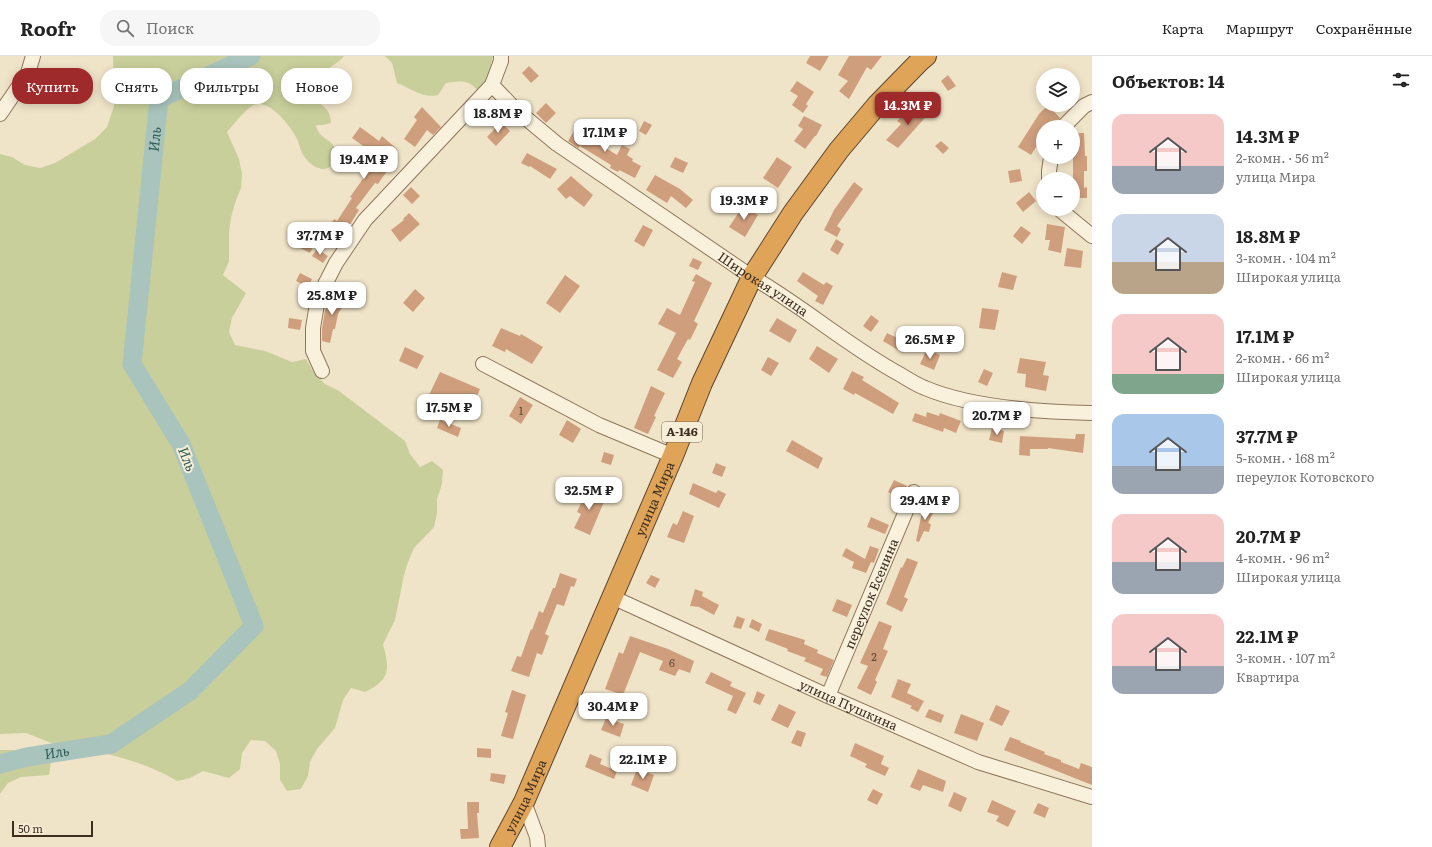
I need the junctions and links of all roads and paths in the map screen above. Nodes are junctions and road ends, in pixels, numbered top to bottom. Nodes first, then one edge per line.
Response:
1 (33, 56) edge
2 (926, 56) edge
3 (504, 58) edge
4 (492, 85) junction
5 (1092, 102) edge
6 (0, 114) edge
7 (1070, 120) edge
8 (1068, 216) edge
9 (1092, 236) edge
10 (752, 277) junction
11 (484, 364) dead end
12 (322, 371) dead end
13 (1092, 413) edge
14 (672, 456) junction
15 (914, 492) dead end
16 (612, 597) junction
17 (828, 696) junction
18 (1092, 798) edge
19 (524, 802) junction
20 (500, 847) edge
21 (538, 847) edge

1 - 6 street
2 - 10 highway, улица Мира / А-146
3 - 4 street
4 - 10 street, Широкая улица
4 - 12 street
5 - 7 street
8 - 9 street
10 - 13 street, Широкая улица
10 - 14 highway, улица Мира / А-146
11 - 14 street
14 - 16 highway, улица Мира / А-146
15 - 17 street, переулок Есенина
16 - 17 street, улица Пушкина
16 - 19 highway, улица Мира / А-146
17 - 18 street, улица Пушкина
19 - 20 highway, улица Мира / А-146
19 - 21 street

